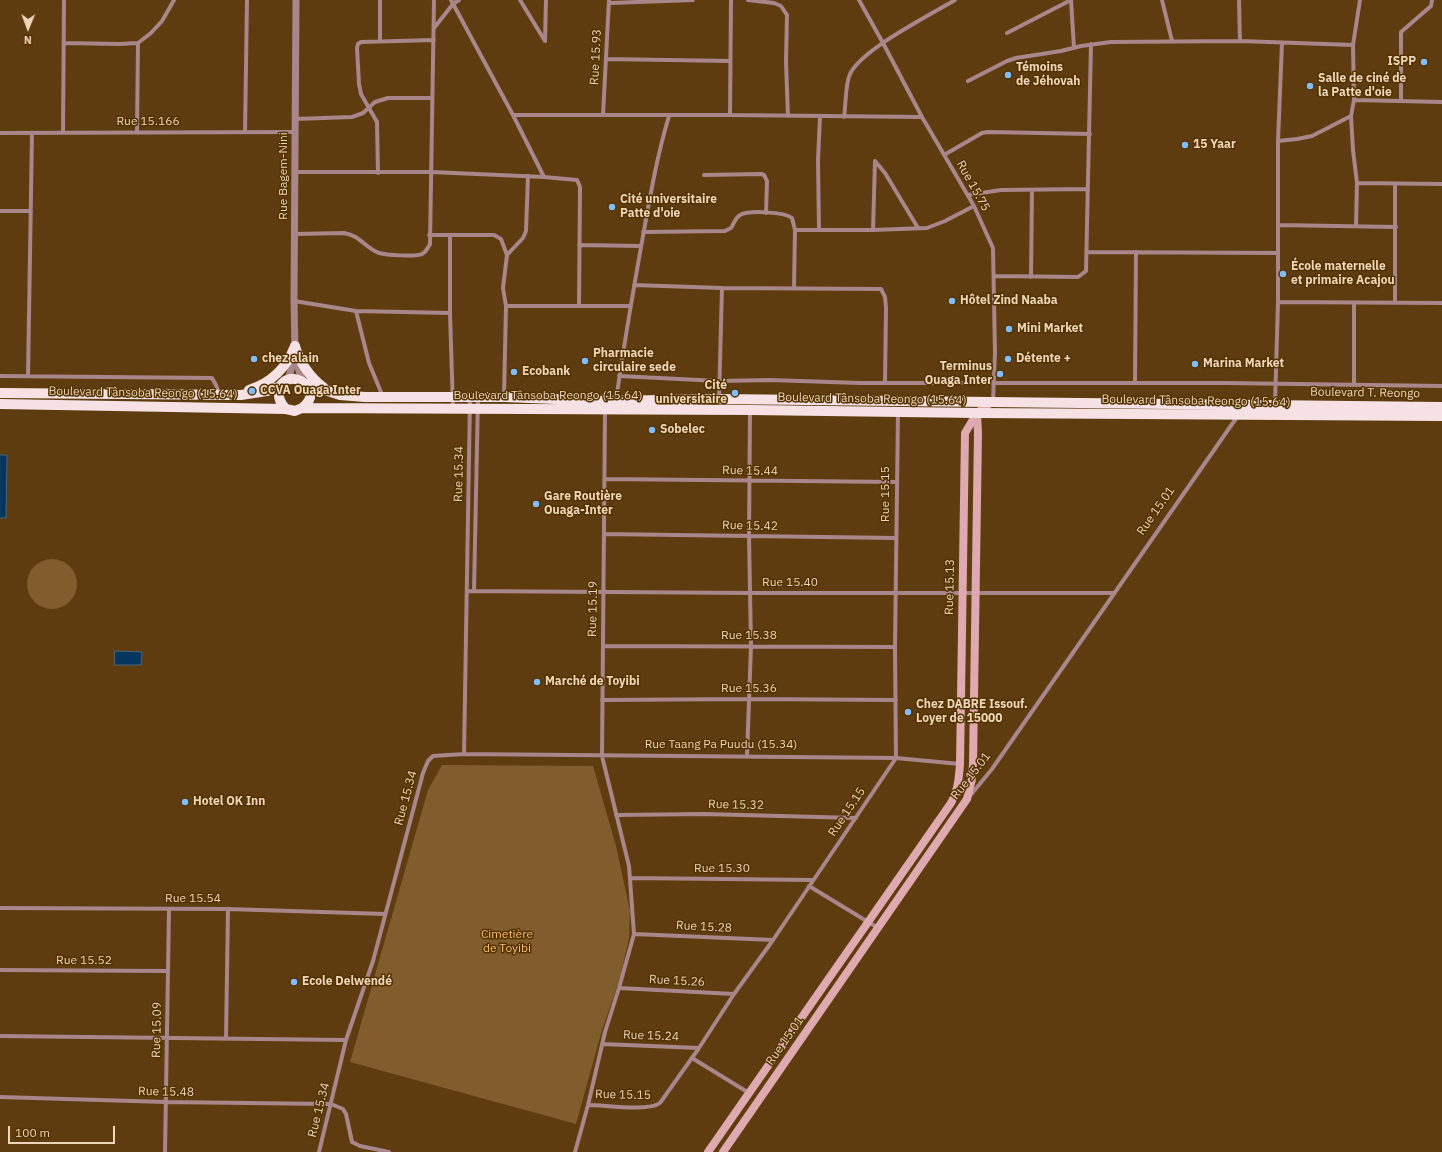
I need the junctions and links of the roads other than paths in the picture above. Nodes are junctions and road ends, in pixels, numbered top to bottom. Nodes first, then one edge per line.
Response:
1 (64, 0) edge
2 (174, 0) edge
3 (246, 0) edge
4 (296, 0) edge
5 (380, 0) edge
6 (434, 0) edge
7 (459, 0) edge
8 (520, 0) edge
9 (546, 0) edge
10 (693, 0) edge
11 (730, 0) edge
12 (748, 0) edge
13 (859, 0) edge
14 (955, 0) edge
15 (1071, 0) edge
16 (1162, 0) edge
17 (1239, 0) edge
18 (1360, 0) edge
19 (1432, 0) edge
20 (452, 2) edge
21 (610, 2) edge
22 (434, 28) junction
23 (1007, 33) dead end
24 (434, 40) junction
25 (380, 41) junction
26 (1172, 41) junction
27 (1240, 41) junction
28 (64, 43) junction
29 (138, 43) junction
30 (883, 43) junction
31 (1282, 43) junction
32 (1091, 44) junction
33 (1353, 45) junction
34 (1074, 48) junction
35 (606, 60) junction
36 (730, 61) junction
37 (968, 80) dead end
38 (432, 98) junction
39 (1354, 100) junction
40 (1401, 102) junction
41 (1442, 102) edge
42 (369, 106) junction
43 (603, 114) junction
44 (513, 115) junction
45 (730, 115) junction
46 (669, 116) junction
47 (788, 116) junction
48 (1351, 116) junction
49 (820, 117) junction
50 (844, 117) junction
51 (922, 117) junction
52 (295, 119) junction
53 (0, 132) edge
54 (137, 132) junction
55 (245, 132) junction
56 (295, 132) junction
57 (32, 133) junction
58 (63, 133) junction
59 (1090, 134) junction
60 (1278, 141) junction
61 (944, 155) junction
62 (295, 172) junction
63 (431, 172) junction
64 (378, 173) junction
65 (704, 175) dead end
66 (528, 176) junction
67 (544, 176) junction
68 (1357, 184) junction
69 (1395, 184) junction
70 (1442, 184) edge
71 (1088, 189) junction
72 (1032, 190) junction
73 (968, 195) junction
74 (974, 206) junction
75 (0, 211) edge
76 (31, 211) junction
77 (766, 213) junction
78 (1278, 225) junction
79 (1356, 226) junction
80 (1396, 227) junction
81 (918, 228) junction
82 (795, 230) junction
83 (819, 230) junction
84 (873, 230) junction
85 (643, 232) junction
86 (295, 234) junction
87 (429, 235) junction
88 (450, 235) junction
89 (579, 245) junction
90 (642, 246) junction
91 (1087, 252) junction
92 (1136, 252) junction
93 (1278, 253) junction
94 (507, 255) junction
95 (994, 276) junction
96 (1031, 277) junction
97 (634, 285) junction
98 (794, 287) junction
99 (722, 288) junction
100 (294, 301) junction
101 (1278, 302) junction
102 (1354, 303) junction
103 (1396, 303) junction
104 (1442, 303) edge
105 (506, 306) junction
106 (579, 306) junction
107 (630, 306) junction
108 (356, 311) junction
109 (450, 313) junction
110 (295, 350) junction
111 (0, 376) edge
112 (28, 376) junction
113 (619, 376) junction
114 (719, 381) junction
115 (885, 382) junction
116 (994, 382) junction
117 (1135, 382) junction
118 (284, 383) junction
119 (305, 383) junction
120 (1276, 384) junction
121 (1354, 385) junction
122 (1442, 386) edge
123 (0, 393) edge
124 (331, 393) junction
125 (220, 395) junction
126 (230, 395) junction
127 (384, 397) junction
128 (504, 397) junction
129 (454, 398) junction
130 (474, 398) junction
131 (719, 399) junction
132 (993, 401) junction
133 (0, 404) edge
134 (1275, 404) junction
135 (611, 405) junction
136 (1442, 407) edge
137 (286, 408) junction
138 (302, 408) junction
139 (454, 408) junction
140 (474, 408) junction
141 (750, 410) junction
142 (898, 412) junction
143 (977, 413) junction
144 (1238, 415) junction
145 (1442, 416) edge
146 (605, 479) junction
147 (750, 481) junction
148 (896, 482) junction
149 (604, 534) junction
150 (749, 536) junction
151 (896, 538) junction
152 (467, 591) junction
153 (474, 591) junction
154 (603, 592) junction
155 (962, 592) junction
156 (975, 592) junction
157 (750, 593) junction
158 (896, 593) junction
159 (1114, 593) junction
160 (603, 646) junction
161 (750, 646) junction
162 (895, 647) junction
163 (749, 699) junction
164 (602, 700) junction
165 (896, 700) junction
166 (464, 754) junction
167 (602, 756) junction
168 (747, 756) junction
169 (896, 758) junction
170 (960, 764) junction
171 (967, 798) junction
172 (616, 815) junction
173 (856, 818) junction
174 (630, 878) junction
175 (813, 880) junction
176 (809, 886) junction
177 (0, 908) edge
178 (169, 909) junction
179 (228, 909) junction
180 (386, 914) junction
181 (869, 921) junction
182 (878, 928) junction
183 (634, 934) junction
184 (773, 940) junction
185 (0, 970) edge
186 (168, 971) junction
187 (619, 988) junction
188 (734, 994) junction
189 (0, 1036) edge
190 (166, 1037) junction
191 (226, 1039) junction
192 (346, 1040) junction
193 (602, 1044) junction
194 (699, 1048) junction
195 (692, 1058) junction
196 (749, 1093) junction
197 (0, 1097) edge
198 (165, 1102) junction
199 (331, 1104) junction
200 (588, 1105) junction
201 (165, 1152) edge
202 (319, 1152) edge
203 (389, 1152) edge
204 (575, 1152) edge
205 (708, 1152) edge
206 (723, 1152) edge

1 - 28 street
2 - 29 street
3 - 55 street
4 - 52 street, Rue Bagem-Nini
5 - 25 street
6 - 22 street
7 - 20 street
8 - 9 street
10 - 21 street
11 - 36 street
12 - 47 street
13 - 30 street, Rue 15.75
14 - 30 street
15 - 23 street
15 - 34 street
16 - 26 street
17 - 27 street
18 - 33 street
19 - 40 street
20 - 22 street
20 - 44 street
21 - 35 street, Rue 15.93
22 - 24 street
24 - 25 street
24 - 38 street
25 - 42 street
26 - 27 street
26 - 32 street
27 - 31 street
28 - 29 street
28 - 58 street
29 - 54 street
30 - 50 street
30 - 51 street, Rue 15.75
31 - 33 street
31 - 60 street
32 - 34 street
32 - 59 street
33 - 39 street
34 - 37 street
35 - 36 street
35 - 43 street, Rue 15.93
36 - 45 street
38 - 42 street
38 - 63 street
39 - 40 street
39 - 48 street
40 - 41 street
42 - 52 street
42 - 64 street
43 - 44 street
43 - 46 street
44 - 67 street
45 - 46 street
45 - 47 street
46 - 85 street, Rue 15.19
47 - 49 street
48 - 60 street
48 - 68 street
49 - 50 street
49 - 83 street
50 - 51 street
51 - 61 street, Rue 15.75
52 - 56 street, Rue Bagem-Nini
53 - 57 street, Rue 15.166
54 - 55 street, Rue 15.166
54 - 58 street, Rue 15.166
55 - 56 street, Rue 15.166
56 - 62 street, Rue Bagem-Nini
57 - 58 street, Rue 15.166
57 - 76 street
59 - 61 street
59 - 71 street
60 - 78 street
61 - 73 street, Rue 15.75
62 - 64 street
62 - 86 street, Rue Bagem-Nini
63 - 64 street
63 - 66 street
63 - 87 street
65 - 77 street
66 - 67 street
66 - 94 street
67 - 89 street
68 - 69 street
68 - 79 street
69 - 70 street
69 - 80 street
71 - 72 street
71 - 91 street
72 - 73 street
72 - 96 street
73 - 74 street, Rue 15.75
74 - 81 street
74 - 95 street, Rue 15.75
75 - 76 street
76 - 112 street
77 - 82 street
77 - 85 street
78 - 79 street
78 - 93 street
79 - 80 street
80 - 103 street
81 - 84 street
81 - 84 street
82 - 83 street
82 - 98 street
83 - 84 street
85 - 90 street, Rue 15.19
86 - 87 street
86 - 100 street, Rue Bagem-Nini
87 - 88 street
88 - 94 street
88 - 109 street
89 - 90 street
89 - 106 street
90 - 97 street, Rue 15.19
91 - 92 street
91 - 96 street
92 - 93 street
92 - 117 street
93 - 101 street
94 - 105 street
95 - 96 street
95 - 116 street, Rue 15.75
97 - 99 street
97 - 107 street, Rue 15.19
98 - 99 street
98 - 115 street
99 - 114 street
100 - 108 street
100 - 110 street, Rue Bagem-Nini
101 - 102 street
101 - 120 street
102 - 103 street
102 - 121 street
103 - 104 street
105 - 106 street
105 - 128 street
106 - 107 street
107 - 113 street, Rue 15.19
108 - 109 street
108 - 127 street
109 - 129 street
110 - 118 street
110 - 119 street
110 - 124 highway
110 - 126 highway
111 - 112 street
112 - 125 street
113 - 114 street
113 - 135 street, Rue 15.19
114 - 115 street
114 - 131 street
115 - 116 street
116 - 117 street
116 - 132 street, Rue 15.75
117 - 120 street
118 - 119 highway
118 - 126 highway
118 - 137 highway
119 - 124 highway, Boulevard T. Reongo
119 - 138 highway
120 - 121 street
120 - 134 street
121 - 122 street
123 - 125 highway
124 - 127 highway, Boulevard T. Reongo
125 - 126 highway
127 - 129 highway, Boulevard T. Reongo
128 - 130 highway, Boulevard T. Reongo
128 - 135 highway, Boulevard T. Reongo
129 - 130 highway, Boulevard T. Reongo
129 - 139 street
130 - 140 street, Rue 15.34
130 - 140 street
131 - 132 highway, Boulevard T. Reongo
131 - 135 highway, Boulevard T. Reongo
132 - 134 highway, Boulevard T. Reongo
132 - 143 main road, Rue 15.13
133 - 137 highway, Boulevard Tânsoba Reongo (15.64)
134 - 136 highway, Boulevard T. Reongo
135 - 140 highway, Boulevard Tânsoba Reongo (15.64)
135 - 141 highway, Boulevard Tânsoba Reongo (15.64)
135 - 146 street, Rue 15.19
137 - 138 highway, Boulevard Tânsoba Reongo (15.64)
138 - 139 highway, Boulevard Tânsoba Reongo (15.64)
139 - 140 highway, Boulevard Tânsoba Reongo (15.64)
140 - 152 street, Rue 15.34
140 - 153 street
141 - 142 highway, Boulevard Tânsoba Reongo (15.64)
141 - 147 street
142 - 143 highway, Boulevard Tânsoba Reongo (15.64)
142 - 148 street, Rue 15.15
143 - 144 highway, Boulevard Tânsoba Reongo (15.64)
143 - 155 main road, Rue 15.13
143 - 156 main road, Rue 15.13
144 - 145 highway, Boulevard Tânsoba Reongo (15.64)
144 - 159 street, Rue 15.01
146 - 147 street, Rue 15.44
146 - 149 street, Rue 15.19
147 - 148 street, Rue 15.44
147 - 150 street
148 - 151 street, Rue 15.15
149 - 150 street, Rue 15.42
149 - 154 street, Rue 15.19
150 - 151 street, Rue 15.42
150 - 157 street
151 - 158 street, Rue 15.15
152 - 153 street, Rue 15.40
152 - 166 street, Rue 15.34
153 - 154 street, Rue 15.40
154 - 157 street, Rue 15.40
154 - 160 street, Rue 15.19
155 - 156 street, Rue 15.40
155 - 158 street, Rue 15.40
155 - 170 main road, Rue 15.13
156 - 159 street, Rue 15.40
156 - 171 main road, Rue 15.13
157 - 158 street, Rue 15.40
157 - 161 street
158 - 162 street, Rue 15.15
159 - 171 street, Rue 15.01
160 - 161 street, Rue 15.38
160 - 164 street, Rue 15.19
161 - 162 street, Rue 15.38
161 - 163 street
162 - 165 street, Rue 15.15
163 - 164 street, Rue 15.36
163 - 165 street, Rue 15.36
163 - 168 street
164 - 167 street, Rue 15.19
165 - 169 street, Rue 15.15
166 - 167 street, Rue Taang Pa Puudu (15.34)
166 - 180 street, Rue 15.34
167 - 168 street, Rue Taang Pa Puudu (15.34)
167 - 172 street, Rue 15.19
168 - 169 street, Rue Taang Pa Puudu (15.34)
169 - 170 street, Rue Taang Pa Puudu (15.34)
169 - 173 street, Rue 15.15
170 - 181 main road, Rue 15.01
171 - 182 main road, Rue 15.01
172 - 173 street, Rue 15.32
172 - 174 street, Rue 15.19
173 - 175 street, Rue 15.15
174 - 175 street, Rue 15.30
174 - 183 street, Rue 15.19
175 - 176 street, Rue 15.15
176 - 181 street
176 - 184 street, Rue 15.15
177 - 178 street, Rue 15.54
178 - 179 street, Rue 15.54
178 - 186 street, Rue 15.09
179 - 180 street, Rue 15.54
179 - 191 street
180 - 192 street, Rue 15.34
181 - 182 street
181 - 196 main road, Rue 15.01
182 - 206 main road, Rue 15.01
183 - 184 street, Rue 15.28
183 - 187 street, Rue 15.19
184 - 188 street, Rue 15.15
185 - 186 street, Rue 15.52
186 - 190 street, Rue 15.09
187 - 188 street, Rue 15.26
187 - 193 street, Rue 15.19
188 - 194 street, Rue 15.15
189 - 190 street
190 - 191 street
190 - 198 street, Rue 15.09
191 - 192 street
192 - 199 street, Rue 15.34
193 - 194 street, Rue 15.24
193 - 200 street, Rue 15.19
194 - 195 street, Rue 15.15
195 - 196 street
195 - 200 street, Rue 15.15
196 - 205 main road, Rue 15.01
197 - 198 street, Rue 15.48
198 - 199 street, Rue 15.48
198 - 201 street, Rue 15.09
199 - 202 street, Rue 15.34
199 - 203 street
200 - 204 street, Rue 15.19

